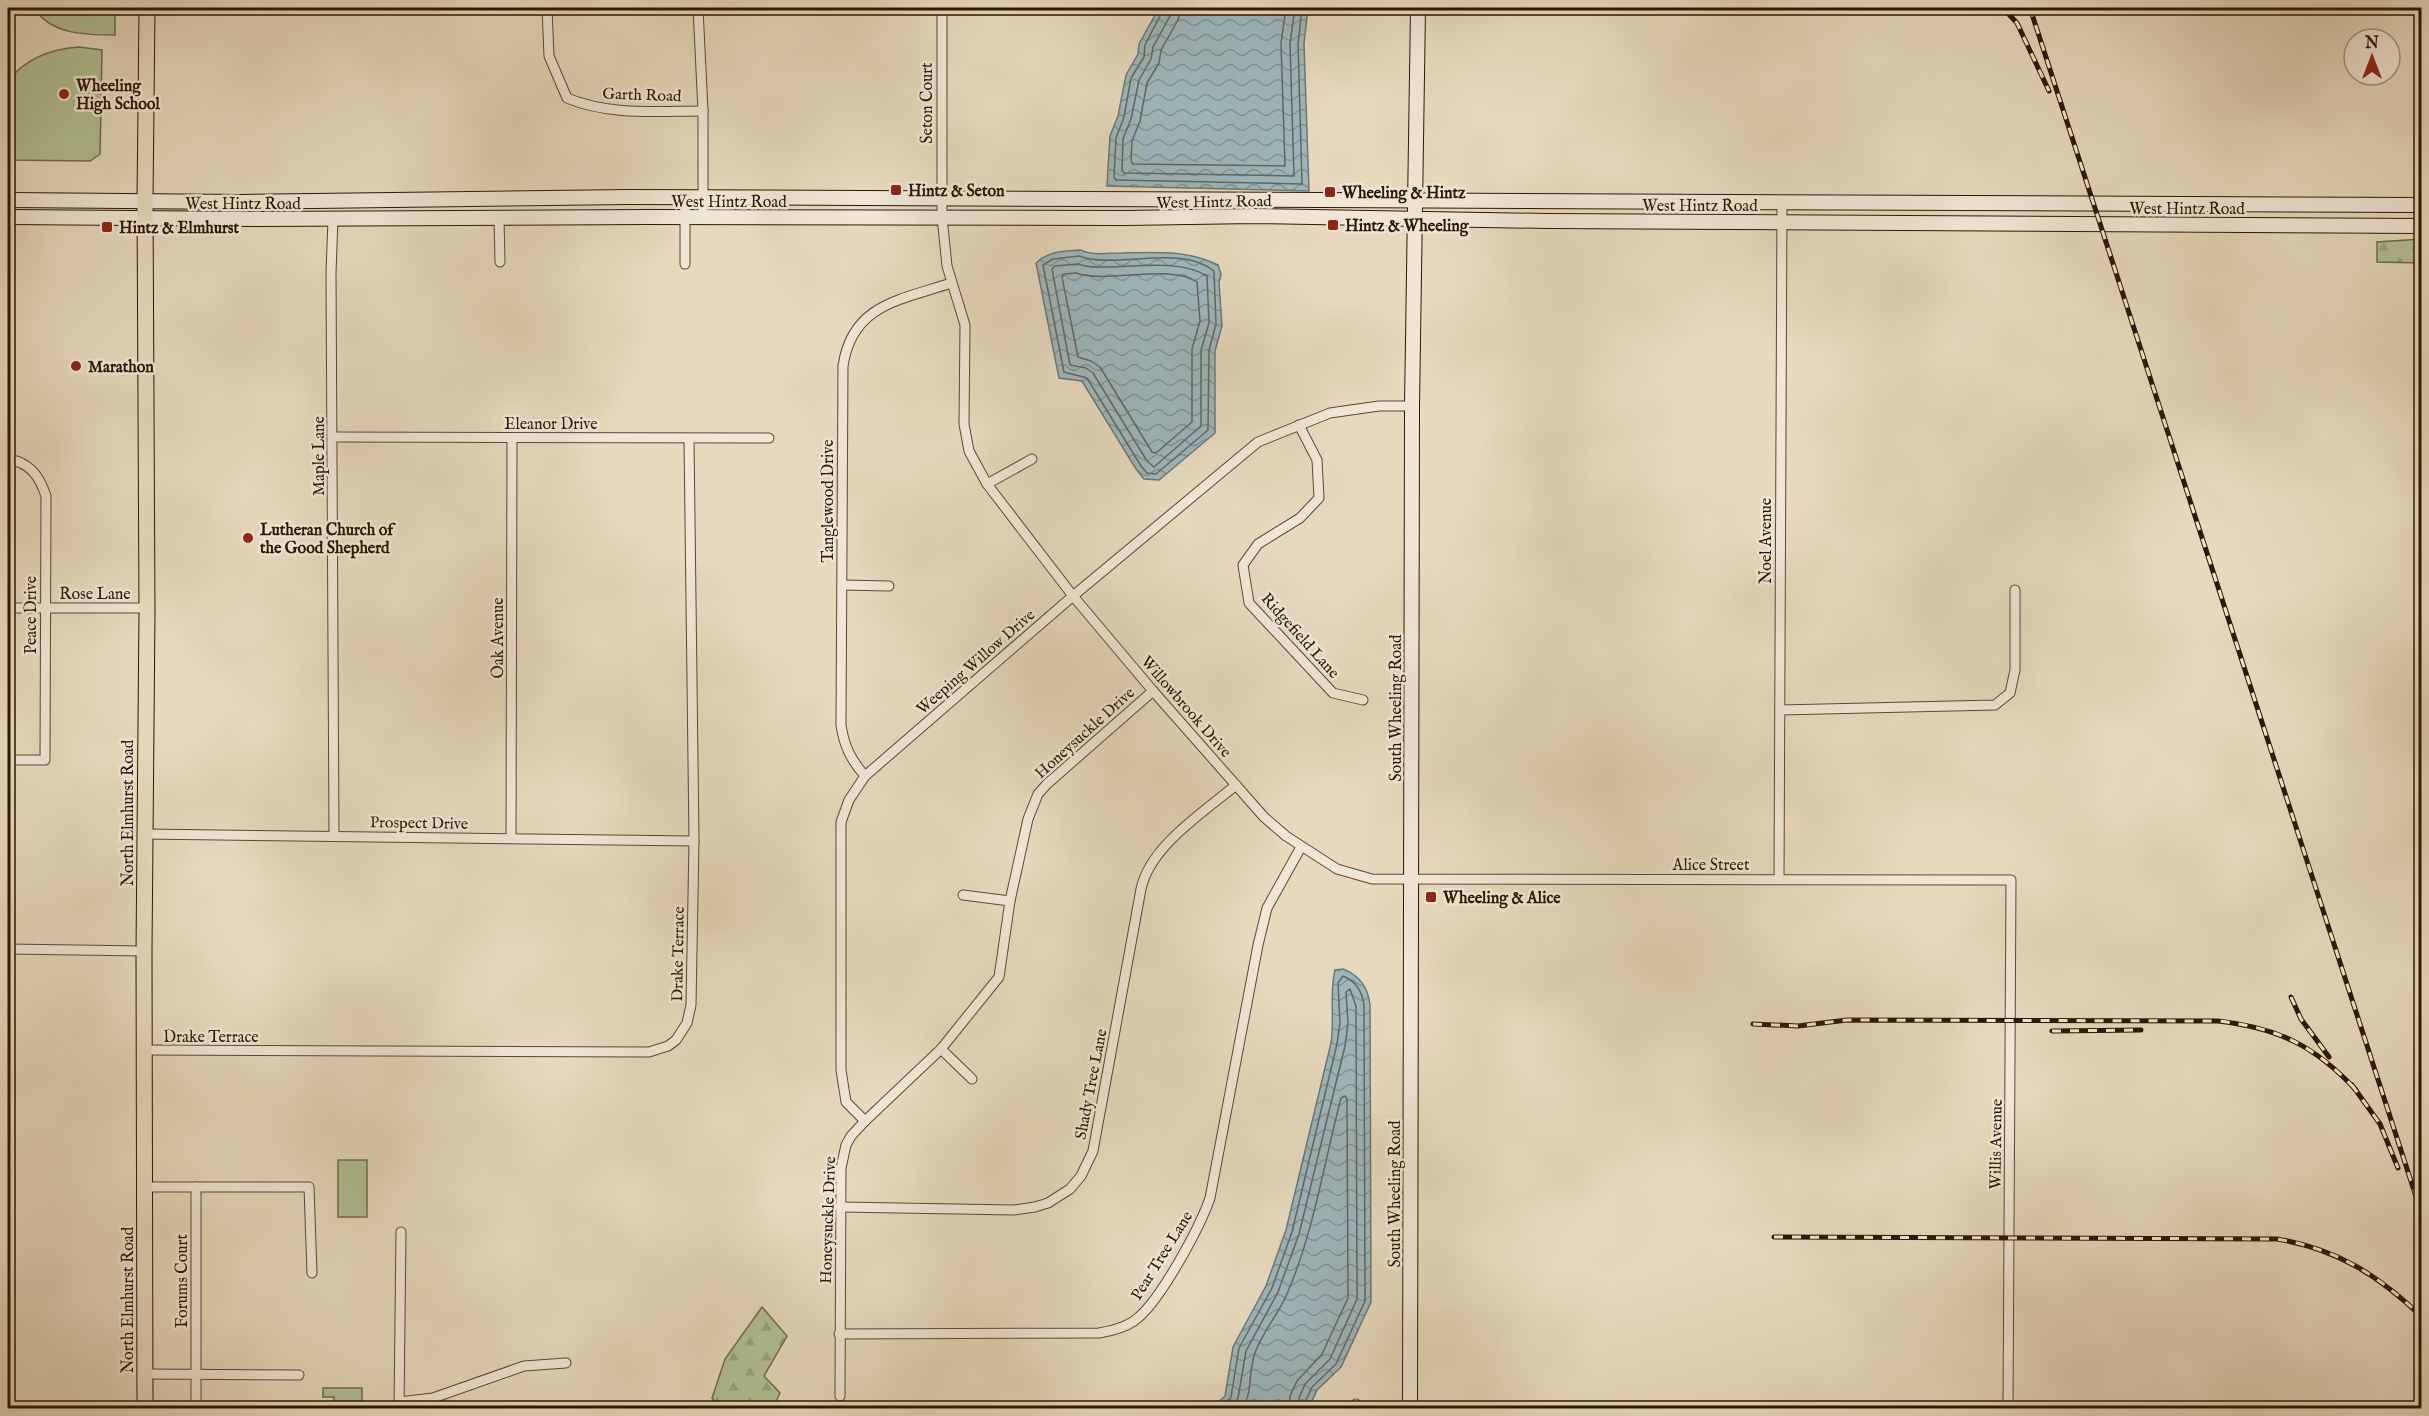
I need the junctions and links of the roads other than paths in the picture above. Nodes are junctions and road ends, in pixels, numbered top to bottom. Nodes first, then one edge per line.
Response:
1 (147, 8) edge
2 (548, 8) edge
3 (698, 8) edge
4 (942, 8) edge
5 (1418, 8) edge
6 (703, 111) junction
7 (685, 197) junction
8 (702, 198) junction
9 (941, 199) junction
10 (8, 200) edge
11 (1415, 200) junction
12 (145, 201) junction
13 (1782, 203) junction
14 (2421, 205) edge
15 (8, 217) edge
16 (685, 217) junction
17 (703, 217) junction
18 (942, 217) junction
19 (499, 218) junction
20 (145, 219) junction
21 (333, 219) junction
22 (1415, 219) junction
23 (1782, 222) junction
24 (2421, 226) edge
25 (500, 262) dead end
26 (685, 264) dead end
27 (951, 283) junction
28 (1412, 406) junction
29 (1299, 425) junction
30 (333, 437) junction
31 (512, 438) junction
32 (769, 438) dead end
33 (689, 439) junction
34 (8, 459) edge
35 (1032, 459) dead end
36 (987, 483) junction
37 (842, 585) junction
38 (889, 586) dead end
39 (2015, 590) dead end
40 (1073, 596) junction
41 (8, 608) edge
42 (45, 608) junction
43 (146, 608) junction
44 (1153, 691) junction
45 (1363, 700) dead end
46 (1780, 710) junction
47 (8, 760) edge
48 (865, 776) junction
49 (1236, 785) junction
50 (144, 834) junction
51 (334, 836) junction
52 (511, 838) junction
53 (694, 840) junction
54 (1301, 847) junction
55 (1779, 879) junction
56 (1411, 880) junction
57 (2011, 880) joint
58 (963, 895) dead end
59 (1010, 901) junction
60 (8, 949) edge
61 (144, 951) junction
62 (941, 1049) junction
63 (145, 1050) junction
64 (972, 1079) dead end
65 (865, 1121) junction
66 (145, 1187) junction
67 (196, 1187) junction
68 (840, 1207) junction
69 (401, 1232) dead end
70 (312, 1273) dead end
71 (839, 1334) junction
72 (566, 1363) dead end
73 (146, 1374) junction
74 (196, 1375) junction
75 (299, 1375) dead end
76 (840, 1396) dead end
77 (399, 1405) edge
78 (146, 1408) edge
79 (196, 1408) edge
80 (1410, 1408) edge
81 (2007, 1408) edge

1 - 12 main road, North Elmhurst Road
2 - 6 street, Garth Road
3 - 6 street
4 - 9 street, Seton Court
5 - 11 main road, South Wheeling Road
6 - 8 street
7 - 8 main road, West Hintz Road
7 - 12 main road, West Hintz Road
7 - 16 street
8 - 9 main road, West Hintz Road
8 - 17 street
9 - 11 main road, West Hintz Road
9 - 18 street, Willowbrook Drive
10 - 12 main road, West Hintz Road
11 - 13 main road, West Hintz Road
11 - 22 main road, South Wheeling Road
12 - 20 main road, North Elmhurst Road
13 - 14 main road, West Hintz Road
13 - 23 street, Noel Avenue
15 - 20 main road, West Hintz Road
16 - 17 main road, West Hintz Road
16 - 19 main road, West Hintz Road
16 - 26 street
17 - 18 main road, West Hintz Road
18 - 22 main road, West Hintz Road
18 - 27 street, Willowbrook Drive
19 - 21 main road, West Hintz Road
19 - 25 street
20 - 21 main road, West Hintz Road
20 - 43 main road, North Elmhurst Road
21 - 30 street, Maple Lane
22 - 23 main road, West Hintz Road
22 - 28 main road, South Wheeling Road
23 - 24 main road, West Hintz Road
23 - 46 street, Noel Avenue
27 - 36 street, Willowbrook Drive
27 - 37 street, Tanglewood Drive
28 - 29 street, Weeping Willow Drive
28 - 56 main road, South Wheeling Road
29 - 40 street, Weeping Willow Drive
29 - 45 street, Ridgefield Lane
30 - 31 street, Eleanor Drive
30 - 51 street, Maple Lane
31 - 33 street, Eleanor Drive
31 - 52 street, Oak Avenue
32 - 33 street, Eleanor Drive
33 - 53 street, Drake Terrace
34 - 42 street, Peace Drive
35 - 36 street
36 - 40 street, Willowbrook Drive
37 - 38 street
37 - 48 street, Tanglewood Drive
39 - 46 street
40 - 44 street, Willowbrook Drive
40 - 48 street, Weeping Willow Drive
41 - 42 street, Rose Lane
42 - 43 street, Rose Lane
42 - 47 street, Peace Drive
43 - 50 main road, North Elmhurst Road
44 - 49 street, Willowbrook Drive
44 - 59 street, Honeysuckle Drive
46 - 55 street, Noel Avenue
48 - 65 street, Weeping Willow Drive
49 - 54 street, Willowbrook Drive
49 - 68 street, Shady Tree Lane
50 - 51 street, Prospect Drive
50 - 61 main road, North Elmhurst Road
51 - 52 street, Prospect Drive
52 - 53 street, Prospect Drive
53 - 63 street, Drake Terrace
54 - 56 street, Willowbrook Drive
54 - 71 street, Pear Tree Lane
55 - 56 street, Alice Street
55 - 57 street, Alice Street
56 - 80 main road, South Wheeling Road
57 - 81 street, Willis Avenue
58 - 59 street
59 - 62 street, Honeysuckle Drive
60 - 61 street
61 - 63 main road, North Elmhurst Road
62 - 64 street
62 - 65 street, Honeysuckle Drive
63 - 66 main road, North Elmhurst Road
65 - 68 street, Honeysuckle Drive
66 - 67 street
66 - 73 main road, North Elmhurst Road
67 - 70 street
67 - 74 street, Forums Court
68 - 71 street, Honeysuckle Drive
69 - 77 street
71 - 76 street, Honeysuckle Drive
72 - 77 street
73 - 74 street
73 - 78 main road, North Elmhurst Road
74 - 75 street
74 - 79 street, Forums Court

